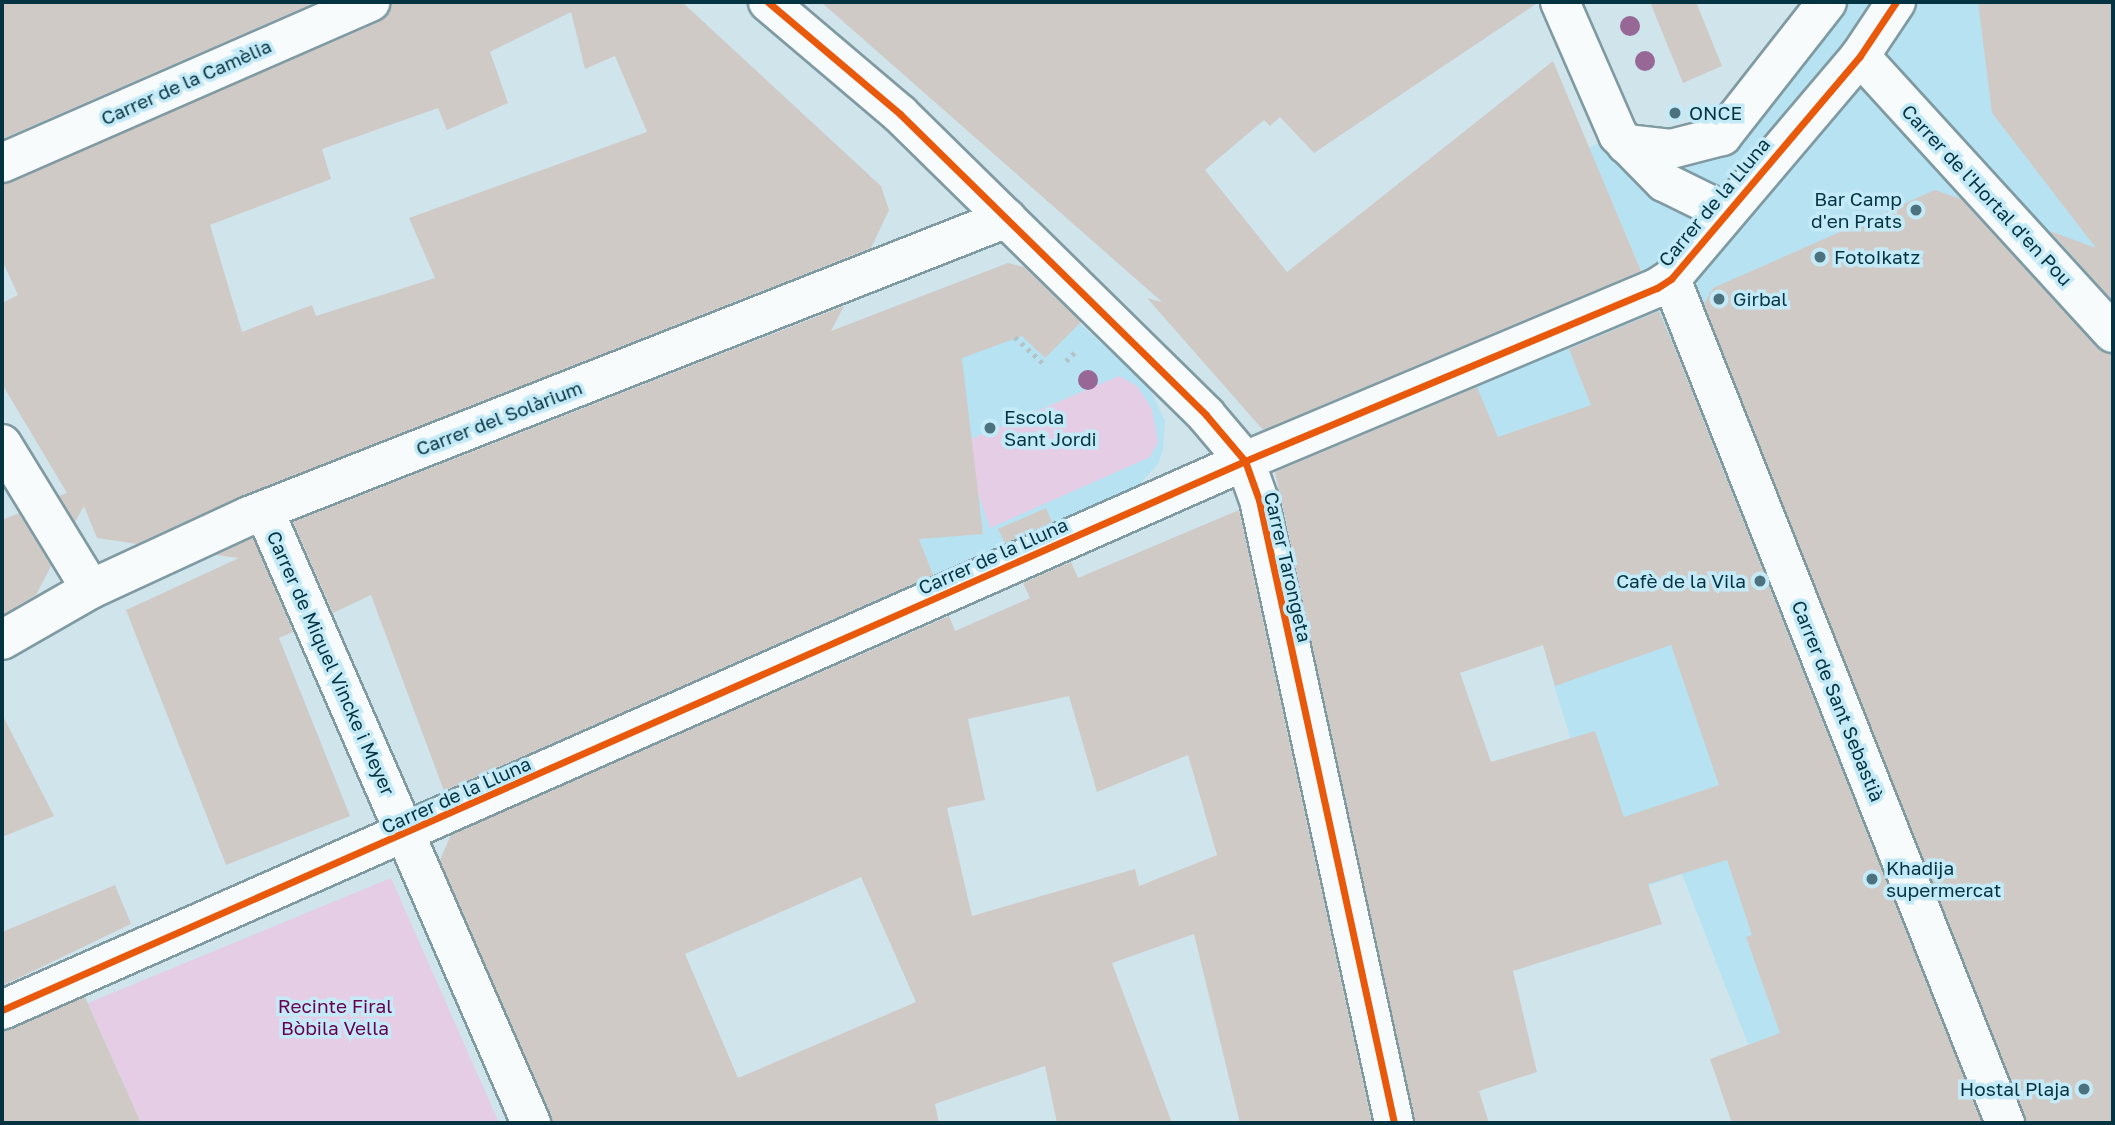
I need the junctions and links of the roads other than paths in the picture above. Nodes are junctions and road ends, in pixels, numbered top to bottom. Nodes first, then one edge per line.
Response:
1 (370, 2) edge
2 (768, 2) edge
3 (1560, 2) edge
4 (1896, 2) edge
5 (1822, 6) edge
6 (1860, 56) junction
7 (1728, 129) junction
8 (1626, 144) junction
9 (2, 163) edge
10 (1735, 201) junction
11 (1007, 218) junction
12 (1671, 279) junction
13 (2113, 333) edge
14 (2, 444) edge
15 (1245, 461) junction
16 (264, 510) junction
17 (91, 589) junction
18 (2, 640) edge
19 (407, 834) junction
20 (2, 1010) edge
21 (531, 1123) edge
22 (1394, 1123) edge
23 (2006, 1123) edge

1 - 9 street, Carrer de la Camèlia
2 - 11 street, Carrer Tarongeta
3 - 8 street
4 - 6 street, Carrer de la Lluna
5 - 7 street
6 - 10 street, Carrer de la Lluna
6 - 13 street, Carrer de l'Hortal d'en Pou
7 - 8 street
7 - 10 street
8 - 10 street
10 - 12 street, Carrer de la Lluna
11 - 15 street, Carrer Tarongeta
11 - 16 street, Carrer del Solàrium
12 - 15 street, Carrer de la Lluna
12 - 23 street, Carrer de Sant Sebastià
14 - 17 street
15 - 19 street, Carrer de la Lluna
15 - 22 street, Carrer Tarongeta
16 - 17 street, Carrer del Solàrium
16 - 19 street, Carrer de Miquel Vincke i Meyer
17 - 18 street, Carrer del Solàrium
19 - 20 street, Carrer de la Lluna
19 - 21 street, Carrer de Miquel Vincke i Meyer

